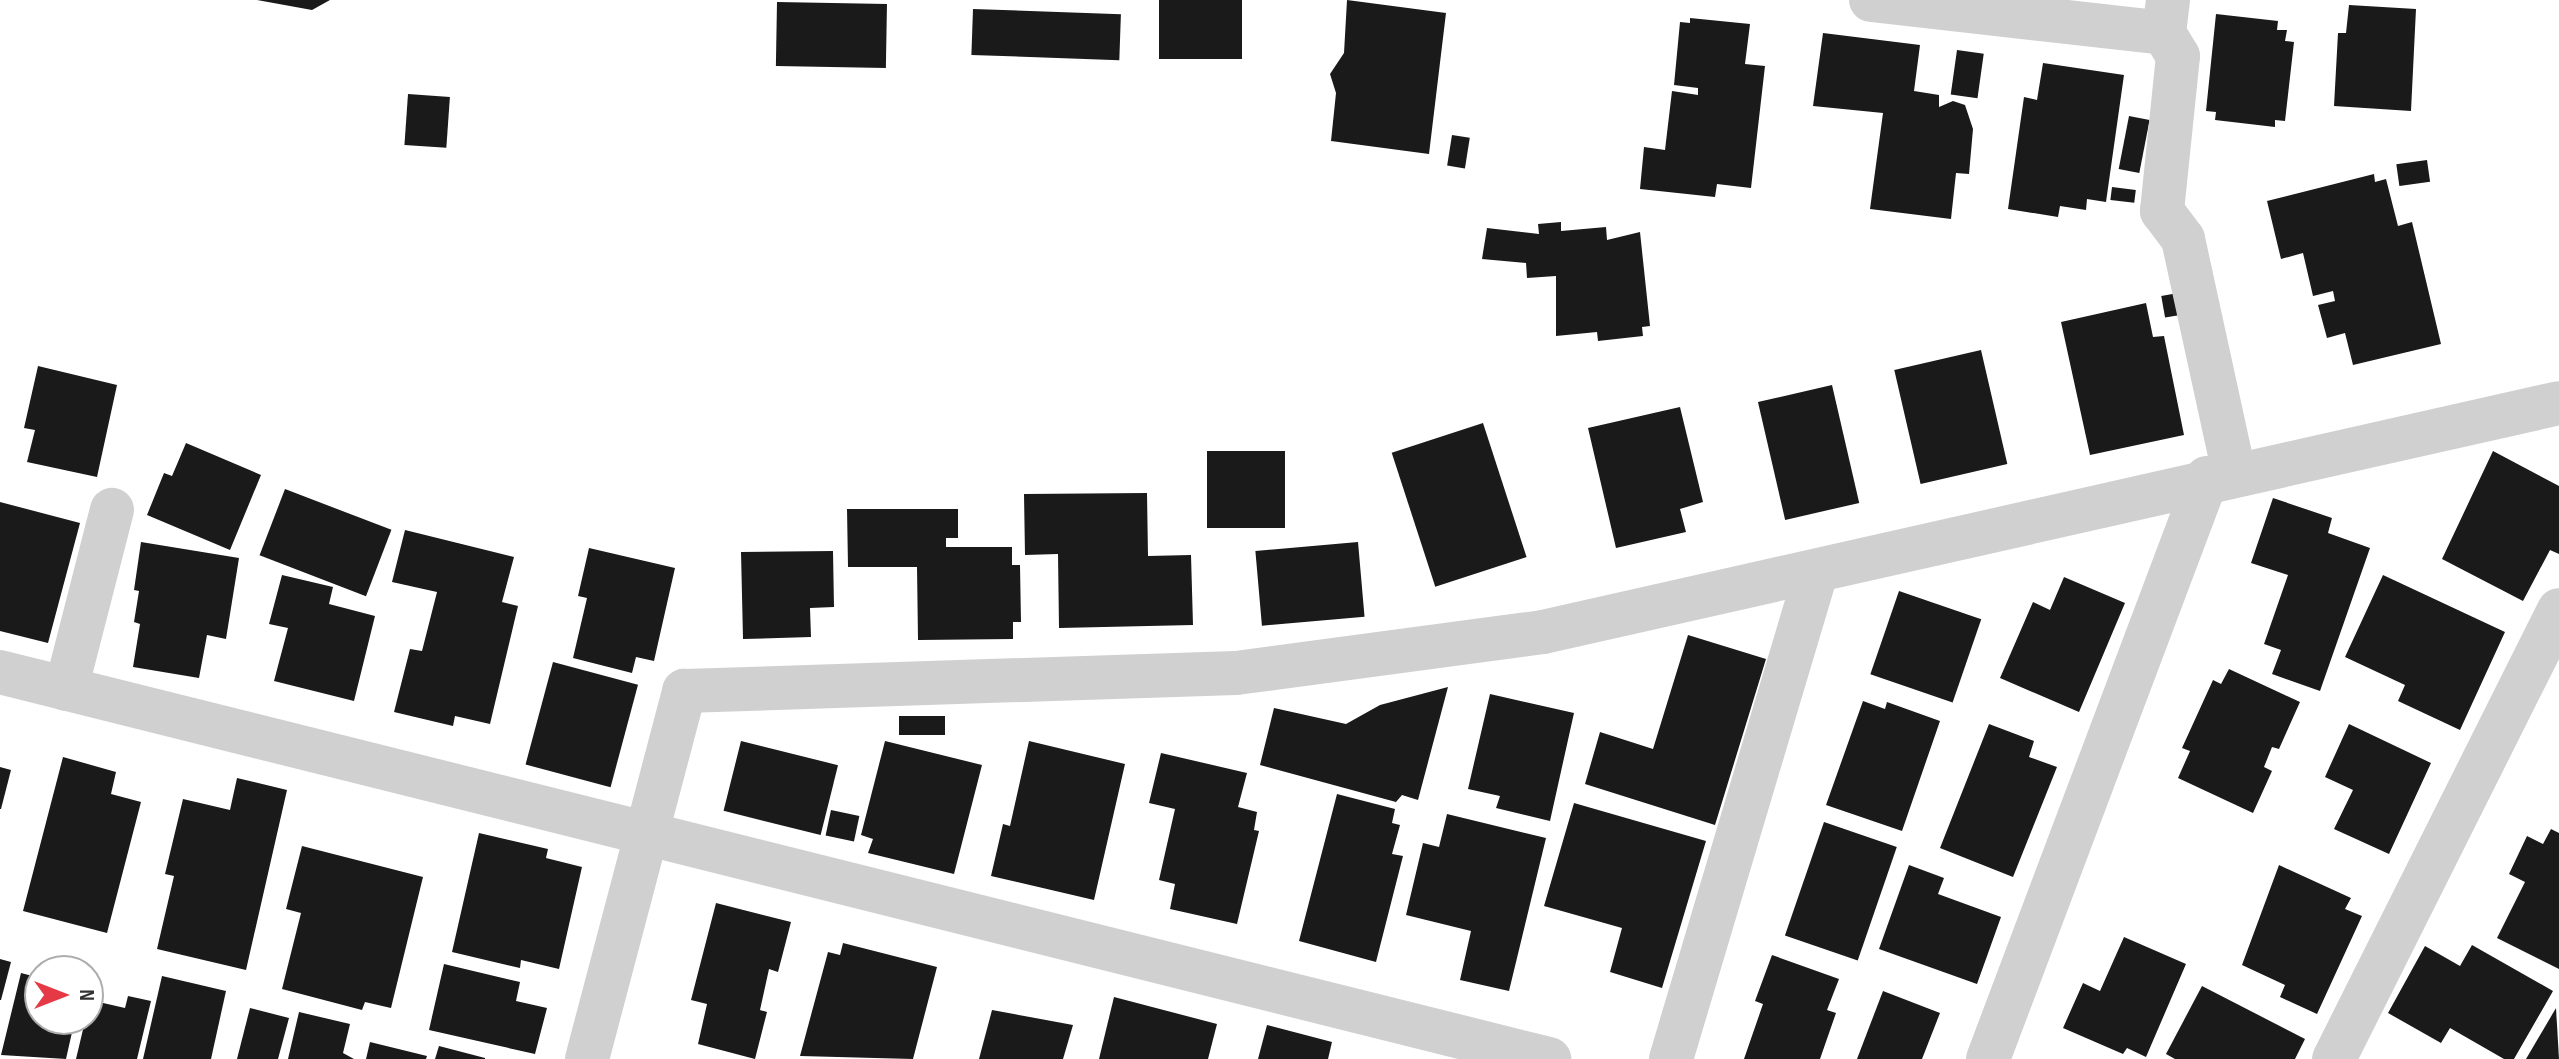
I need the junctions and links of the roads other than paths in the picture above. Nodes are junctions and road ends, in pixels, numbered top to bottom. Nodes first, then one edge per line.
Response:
1 (1871, 0) edge
2 (2166, 17) edge
3 (2559, 403) edge
4 (2221, 476) junction
5 (112, 510) dead end
6 (1816, 573) junction
7 (2559, 610) edge
8 (0, 672) edge
9 (66, 689) junction
10 (645, 832) junction
11 (587, 1059) edge
12 (1549, 1059) edge
13 (1671, 1059) edge
14 (1988, 1059) edge
15 (2334, 1059) edge

1 - 2 street
2 - 4 street
3 - 4 street
4 - 6 street
4 - 14 street
5 - 9 street
6 - 10 street
6 - 13 street
7 - 15 street
8 - 9 street
9 - 10 street
10 - 11 street
10 - 12 street

